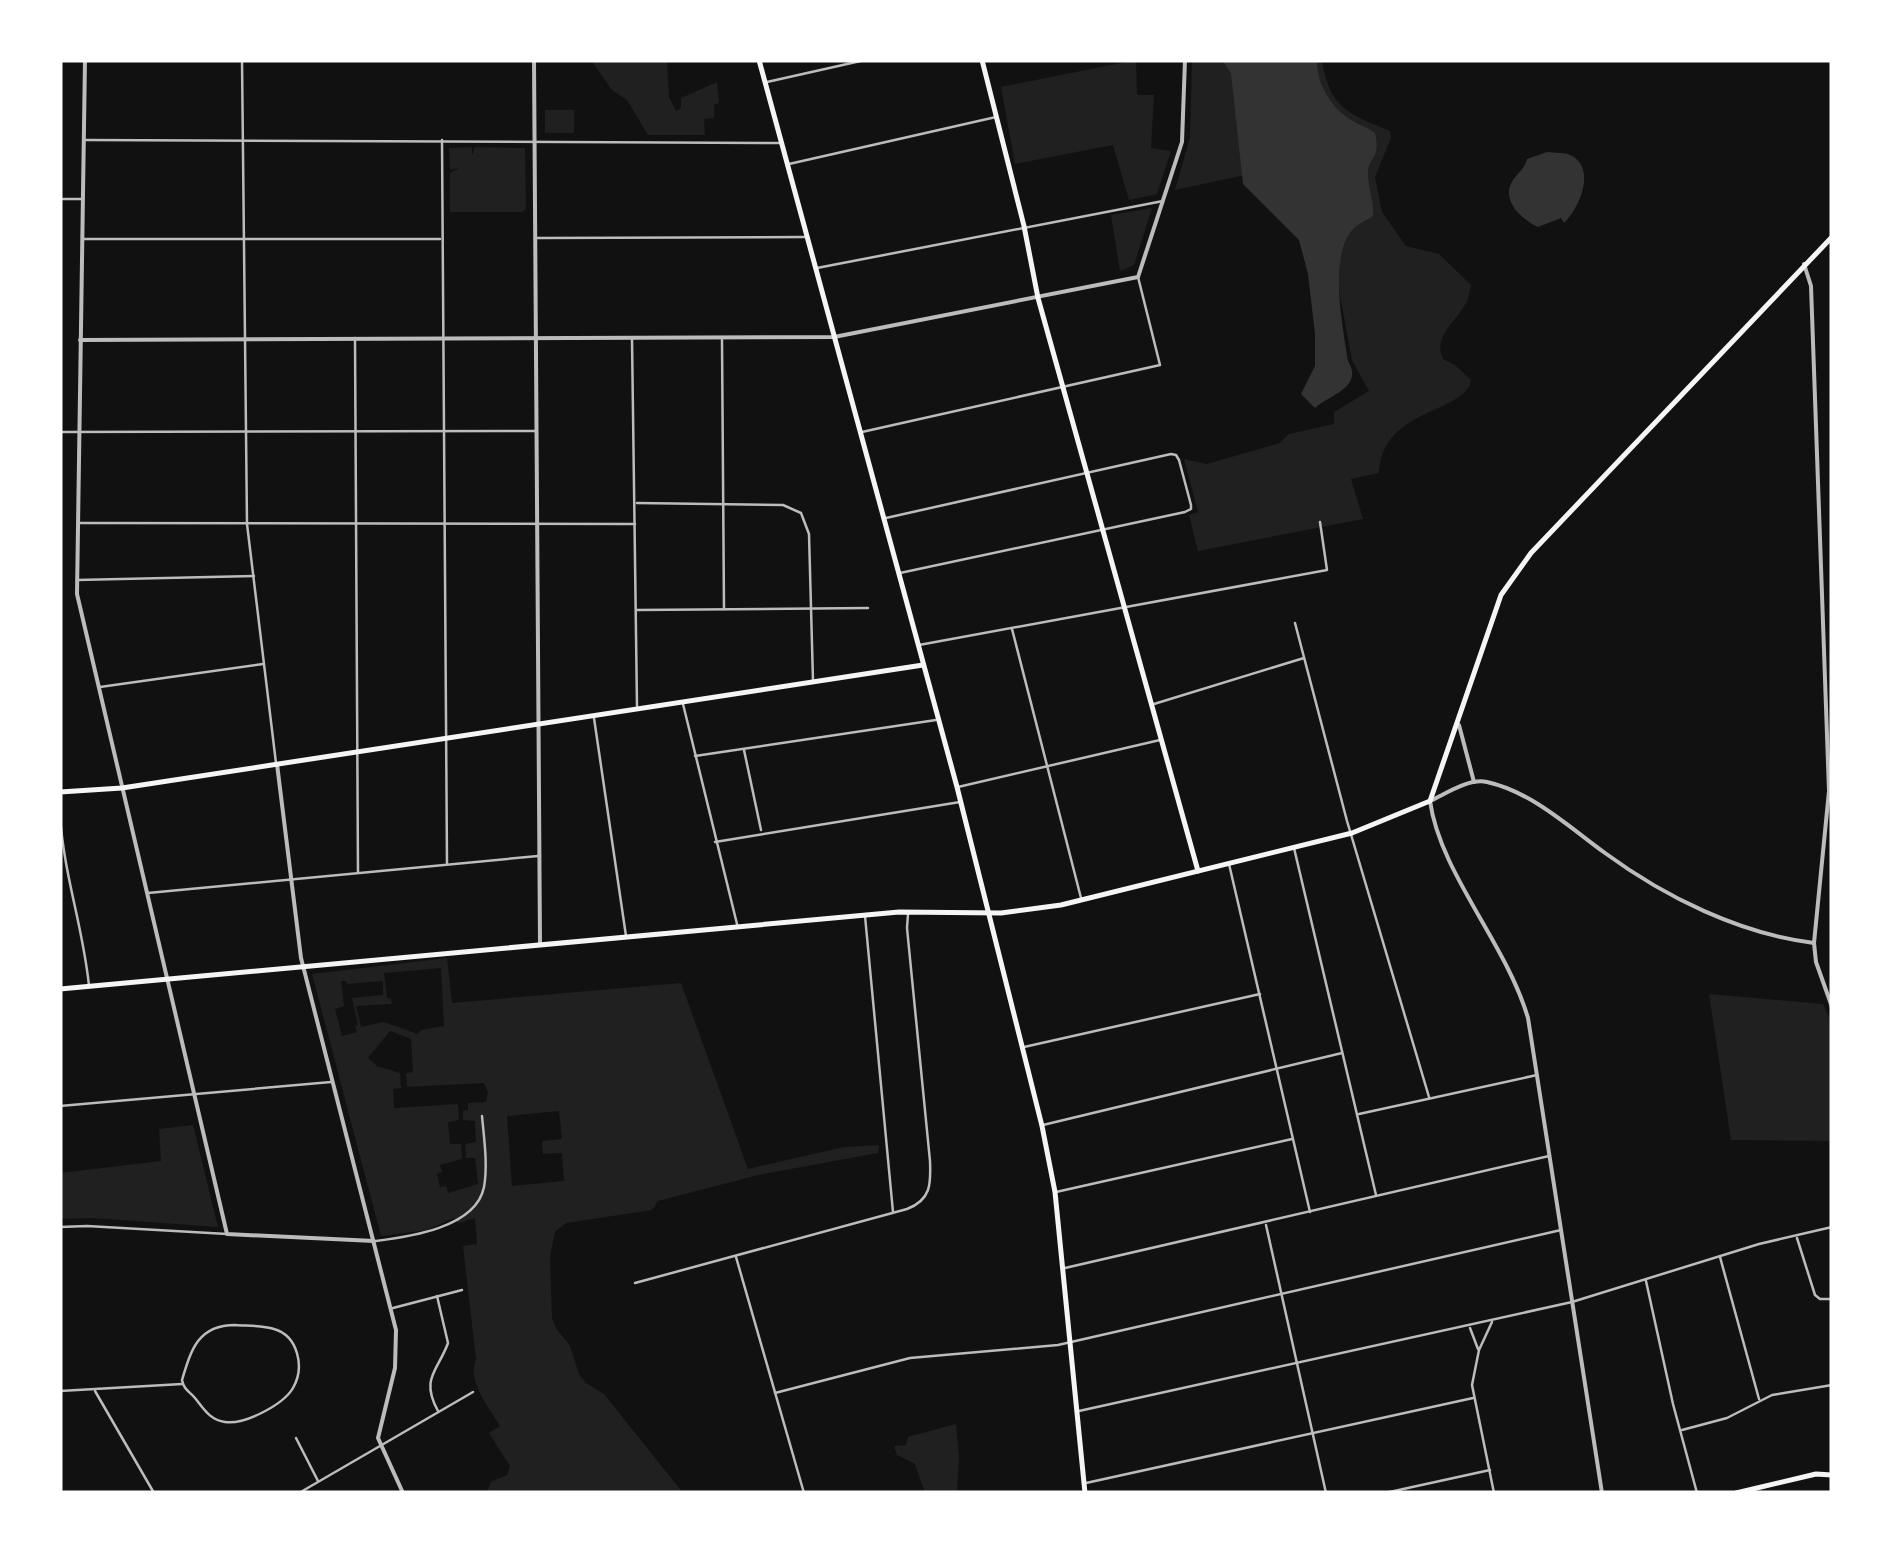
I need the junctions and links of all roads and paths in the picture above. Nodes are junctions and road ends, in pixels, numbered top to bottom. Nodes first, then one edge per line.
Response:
1 (85, 60) edge
2 (242, 60) edge
3 (534, 60) edge
4 (759, 60) edge
5 (865, 60) edge
6 (982, 60) edge
7 (1186, 60) edge
8 (766, 82) junction
9 (997, 116) junction
10 (83, 140) junction
11 (243, 140) junction
12 (442, 140) junction
13 (535, 140) junction
14 (782, 143) junction
15 (788, 165) junction
16 (60, 200) edge
17 (82, 200) junction
18 (1163, 200) junction
19 (1024, 226) junction
20 (807, 236) junction
21 (1832, 236) edge
22 (244, 238) junction
23 (442, 238) junction
24 (536, 238) junction
25 (82, 239) junction
26 (1804, 264) junction
27 (816, 268) junction
28 (1138, 277) junction
29 (1038, 298) junction
30 (722, 336) junction
31 (834, 336) junction
32 (632, 337) junction
33 (355, 338) junction
34 (444, 338) junction
35 (536, 338) junction
36 (245, 339) junction
37 (80, 340) junction
38 (1062, 387) junction
39 (444, 431) junction
40 (536, 431) junction
41 (60, 432) edge
42 (356, 432) junction
43 (861, 432) junction
44 (79, 433) junction
45 (246, 433) junction
46 (1086, 473) junction
47 (723, 503) junction
48 (635, 504) junction
49 (884, 518) junction
50 (1320, 522) dead end
51 (77, 523) junction
52 (247, 524) junction
53 (357, 524) junction
54 (636, 524) junction
55 (444, 525) junction
56 (538, 525) junction
57 (1102, 530) junction
58 (899, 573) junction
59 (254, 576) junction
60 (76, 580) junction
61 (1124, 607) junction
62 (868, 608) dead end
63 (724, 609) junction
64 (636, 610) junction
65 (810, 610) junction
66 (1295, 623) dead end
67 (1012, 628) junction
68 (918, 645) junction
69 (1305, 658) junction
70 (264, 664) junction
71 (923, 665) junction
72 (813, 682) junction
73 (98, 687) junction
74 (682, 702) junction
75 (1152, 705) junction
76 (637, 709) junction
77 (594, 716) junction
78 (938, 720) junction
79 (539, 724) junction
80 (1459, 725) junction
81 (445, 738) junction
82 (1161, 740) junction
83 (744, 749) junction
84 (358, 752) junction
85 (695, 756) junction
86 (276, 764) junction
87 (1047, 765) junction
88 (1474, 782) junction
89 (957, 787) junction
90 (122, 788) junction
91 (60, 792) edge
92 (1430, 801) junction
93 (961, 802) junction
94 (60, 815) edge
95 (1352, 833) junction
96 (762, 834) junction
97 (715, 842) junction
98 (1294, 846) junction
99 (540, 856) junction
100 (1229, 862) junction
101 (446, 863) junction
102 (358, 872) junction
103 (1198, 872) junction
104 (291, 879) junction
105 (148, 894) junction
106 (1081, 900) junction
107 (908, 912) junction
108 (988, 912) junction
109 (865, 914) junction
110 (738, 926) junction
111 (626, 936) junction
112 (1814, 943) junction
113 (540, 944) junction
114 (303, 967) junction
115 (168, 979) junction
116 (89, 986) junction
117 (60, 989) edge
118 (1260, 994) junction
119 (1832, 1007) edge
120 (1023, 1047) junction
121 (1343, 1053) junction
122 (1277, 1068) junction
123 (1538, 1074) junction
124 (333, 1081) junction
125 (195, 1095) junction
126 (1429, 1097) junction
127 (60, 1106) edge
128 (1358, 1114) junction
129 (482, 1116) dead end
130 (1042, 1126) junction
131 (1294, 1138) junction
132 (1550, 1156) junction
133 (1055, 1192) junction
134 (1377, 1198) junction
135 (1310, 1212) junction
136 (893, 1213) junction
137 (1266, 1224) junction
138 (1832, 1226) edge
139 (60, 1227) edge
140 (1562, 1230) junction
141 (227, 1234) junction
142 (1796, 1235) junction
143 (374, 1241) junction
144 (736, 1256) junction
145 (1719, 1256) junction
146 (1064, 1269) junction
147 (1646, 1280) junction
148 (635, 1283) dead end
149 (462, 1290) dead end
150 (1282, 1292) junction
151 (437, 1296) junction
152 (1832, 1300) edge
153 (1572, 1302) junction
154 (392, 1308) junction
155 (1493, 1320) junction
156 (1469, 1326) junction
157 (1070, 1342) junction
158 (1479, 1350) junction
159 (1298, 1364) junction
160 (182, 1384) junction
161 (1832, 1384) edge
162 (95, 1389) junction
163 (60, 1391) edge
164 (473, 1392) dead end
165 (775, 1393) junction
166 (1473, 1398) junction
167 (1759, 1400) junction
168 (1077, 1411) junction
169 (439, 1412) junction
170 (1681, 1430) junction
171 (1313, 1434) junction
172 (296, 1438) dead end
173 (381, 1448) junction
174 (1490, 1470) junction
175 (1832, 1475) edge
176 (319, 1482) junction
177 (1084, 1483) junction
178 (1771, 1484) junction
179 (154, 1493) edge
180 (299, 1493) edge
181 (402, 1493) edge
182 (804, 1493) edge
183 (1086, 1493) edge
184 (1326, 1493) edge
185 (1385, 1493) edge
186 (1494, 1493) edge
187 (1602, 1493) edge
188 (1697, 1493) edge
189 (1736, 1493) edge
190 (1771, 1493) edge

1 - 10 street
2 - 11 street
3 - 13 street
4 - 8 main road
5 - 8 street
6 - 9 main road
7 - 18 street
8 - 14 main road
9 - 15 street
9 - 19 main road
10 - 11 street
10 - 17 street
11 - 12 street
11 - 22 street
12 - 13 street
12 - 23 street
13 - 14 street
13 - 24 street
14 - 15 main road
15 - 20 main road
16 - 17 street
17 - 25 street
18 - 19 street
18 - 28 street
19 - 27 street
19 - 29 main road
20 - 24 street
20 - 27 main road
21 - 26 main road
22 - 23 street
22 - 25 street
22 - 36 street
23 - 34 street
24 - 35 street
25 - 37 street
26 - 80 main road
26 - 112 street
27 - 31 main road
28 - 29 street
28 - 38 street
29 - 31 street
29 - 38 main road
30 - 31 street
30 - 32 street
30 - 47 street
31 - 43 main road
32 - 35 street
32 - 48 street
33 - 34 street
33 - 36 street
33 - 42 street
34 - 35 street
34 - 39 street
35 - 40 street
36 - 37 street
36 - 45 street
37 - 44 street
38 - 43 street
38 - 46 main road
39 - 40 street
39 - 42 street
39 - 55 street
40 - 56 street
41 - 44 street
42 - 45 street
42 - 53 street
43 - 49 main road
44 - 45 street
44 - 51 street
45 - 52 street
46 - 49 street
46 - 57 main road
46 - 57 street
47 - 48 street
47 - 63 street
47 - 65 street
48 - 54 street
49 - 58 main road
50 - 61 street
51 - 52 street
51 - 60 street
52 - 53 street
52 - 59 street
53 - 55 street
53 - 84 street
54 - 56 street
54 - 64 street
55 - 56 street
55 - 81 street
56 - 79 street
57 - 58 street
57 - 61 main road
58 - 68 main road
59 - 60 street
59 - 70 street
60 - 73 street
61 - 67 street
61 - 75 main road
62 - 65 street
63 - 64 street
63 - 65 street
64 - 76 street
65 - 72 street
66 - 69 street
67 - 68 street
67 - 87 street
68 - 71 main road
69 - 75 street
69 - 95 street
70 - 73 street
70 - 86 street
71 - 72 main road
71 - 78 main road
72 - 74 main road
73 - 90 street
74 - 76 main road
74 - 85 street
75 - 82 main road
76 - 77 main road
77 - 79 main road
77 - 111 street
78 - 83 street
78 - 89 main road
79 - 81 main road
79 - 99 street
80 - 88 street
80 - 92 main road
81 - 84 main road
81 - 101 street
82 - 87 street
82 - 103 main road
83 - 85 street
83 - 96 street
84 - 86 main road
84 - 102 street
85 - 97 street
86 - 90 main road
86 - 104 street
87 - 89 street
87 - 106 street
88 - 92 street
88 - 112 street
89 - 93 main road
90 - 91 main road
90 - 105 street
92 - 95 main road
92 - 123 street
93 - 96 street
93 - 108 main road
94 - 116 street
95 - 98 main road
95 - 126 street
96 - 97 street
97 - 110 street
98 - 100 main road
98 - 121 street
99 - 101 street
99 - 113 street
100 - 103 main road
100 - 118 street
101 - 102 street
102 - 104 street
103 - 106 main road
104 - 105 street
104 - 114 street
105 - 115 street
106 - 108 main road
107 - 108 main road
107 - 109 main road
107 - 136 street
108 - 120 main road
109 - 110 main road
109 - 136 street
110 - 111 main road
111 - 113 main road
112 - 119 street
113 - 114 main road
114 - 115 main road
114 - 124 street
115 - 116 main road
115 - 125 street
116 - 117 main road
118 - 120 street
118 - 122 street
120 - 130 main road
121 - 122 street
121 - 128 street
122 - 130 street
122 - 131 street
123 - 126 street
123 - 132 street
124 - 125 street
124 - 143 street
125 - 127 street
125 - 141 street
126 - 128 street
128 - 134 street
129 - 143 street
130 - 133 main road
131 - 133 street
131 - 135 street
132 - 134 street
132 - 140 street
133 - 146 main road
134 - 135 street
135 - 137 street
136 - 144 street
137 - 146 street
137 - 150 street
138 - 142 street
139 - 141 street
140 - 150 street
140 - 153 street
141 - 143 street
142 - 145 street
142 - 152 street
143 - 154 street
144 - 148 street
144 - 165 street
145 - 147 street
145 - 167 street
146 - 157 main road
147 - 153 street
147 - 170 street
149 - 151 street
150 - 157 street
150 - 159 street
151 - 154 street
151 - 169 street
153 - 155 street
153 - 187 street
154 - 173 street
155 - 156 street
155 - 158 street
156 - 158 street
156 - 159 street
157 - 165 street
157 - 168 main road
158 - 166 street
159 - 168 street
159 - 171 street
160 - 160 street
160 - 162 street
161 - 167 street
162 - 163 street
162 - 179 street
164 - 169 street
165 - 182 street
166 - 171 street
166 - 174 street
167 - 170 street
168 - 177 main road
169 - 173 street
170 - 188 street
171 - 177 street
171 - 184 street
172 - 176 street
173 - 176 street
173 - 181 street
174 - 185 street
174 - 186 street
175 - 178 main road
176 - 180 street
177 - 183 main road
178 - 189 main road
178 - 190 street

